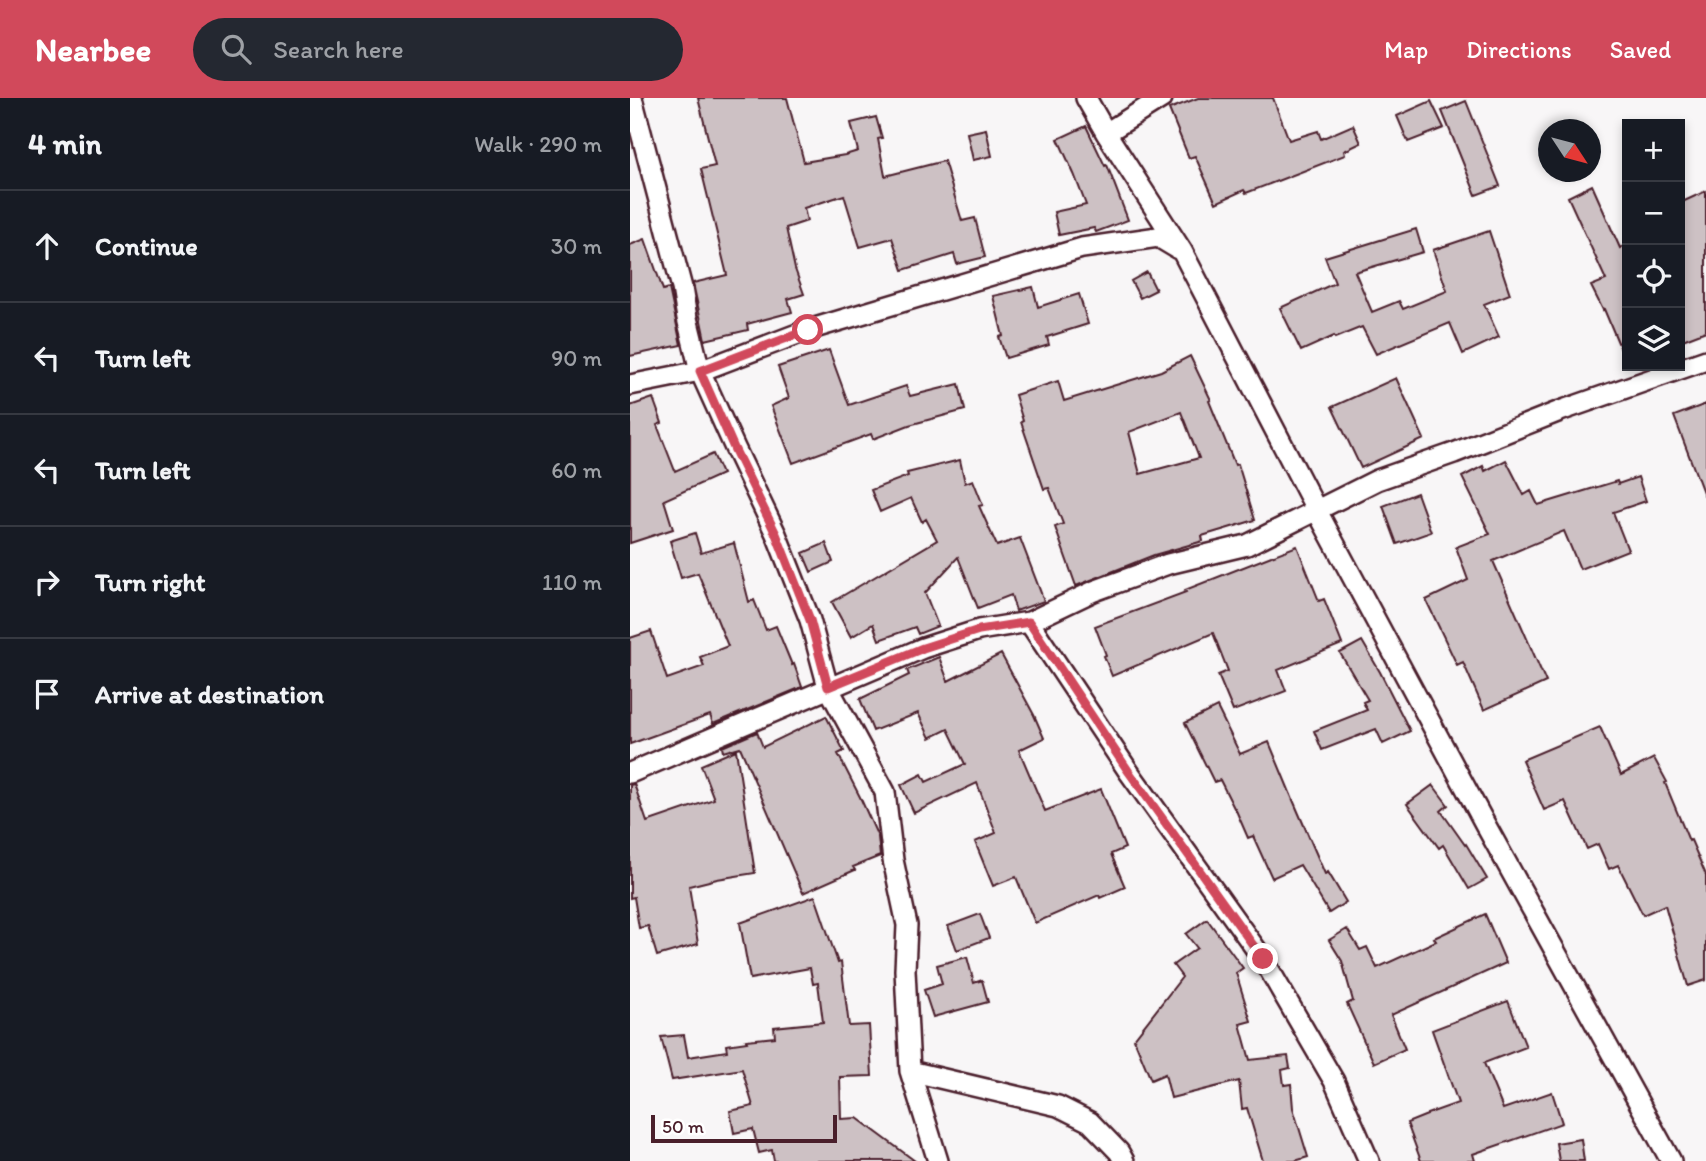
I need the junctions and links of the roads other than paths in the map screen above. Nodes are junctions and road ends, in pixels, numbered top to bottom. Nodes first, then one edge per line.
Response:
1 (632, 98) edge
2 (1086, 98) edge
3 (1162, 98) edge
4 (1106, 133) junction
5 (1182, 251) junction
6 (1706, 360) edge
7 (700, 371) junction
8 (630, 385) edge
9 (1317, 511) junction
10 (1029, 622) junction
11 (828, 687) junction
12 (630, 774) edge
13 (910, 1071) junction
14 (938, 1161) edge
15 (1124, 1161) edge
16 (1368, 1161) edge
17 (1671, 1161) edge

1 - 7 street
2 - 4 street
3 - 4 street
4 - 5 street
5 - 7 street
5 - 9 street
6 - 9 street
7 - 8 street
7 - 11 street
9 - 10 street
9 - 17 street
10 - 11 street
10 - 16 street
11 - 12 street
11 - 13 street
13 - 14 street
13 - 15 street

